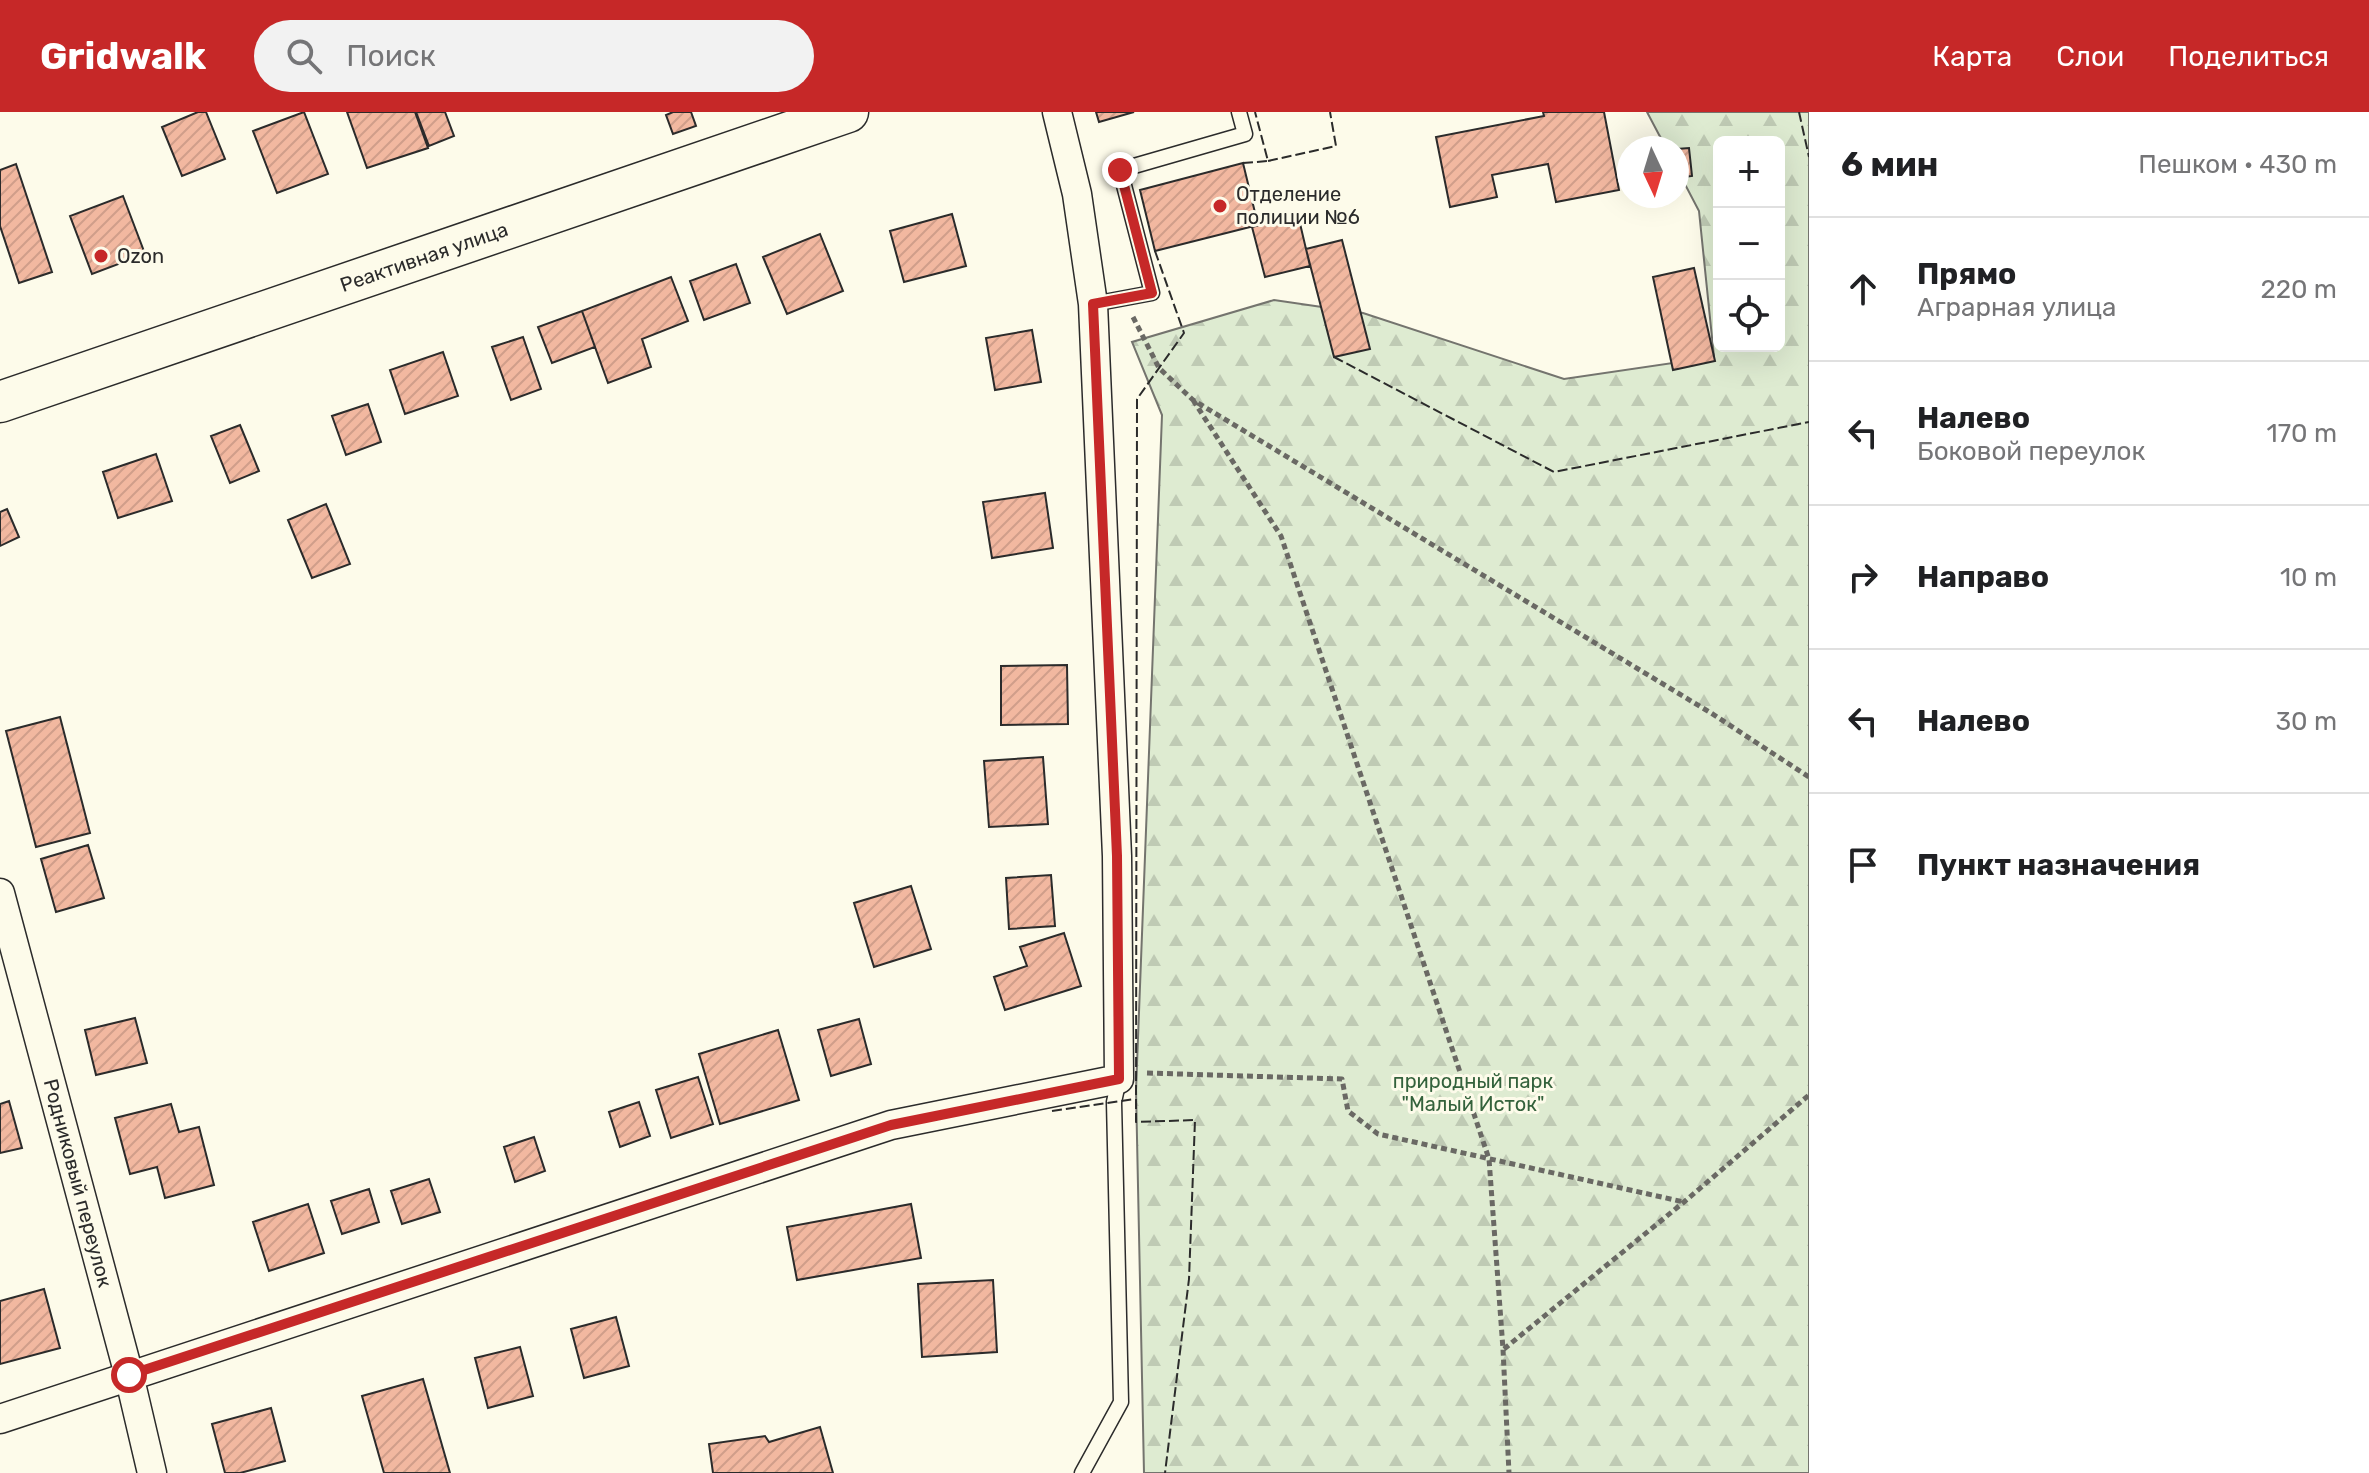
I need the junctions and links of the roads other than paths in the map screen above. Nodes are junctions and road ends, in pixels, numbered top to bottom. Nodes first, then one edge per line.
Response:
1 (848, 112) edge
2 (1057, 112) edge
3 (1239, 112) edge
4 (1093, 304) junction
5 (0, 402) edge
6 (0, 893) edge
7 (1119, 1079) junction
8 (129, 1375) junction
9 (0, 1419) edge
10 (152, 1473) edge
11 (1082, 1473) edge

1 - 5 main road, Реактивная улица
2 - 4 street
3 - 4 lane
4 - 7 street
6 - 8 street, Родниковый переулок
7 - 8 street
7 - 11 lane
8 - 9 street
8 - 10 street, Родниковый переулок

